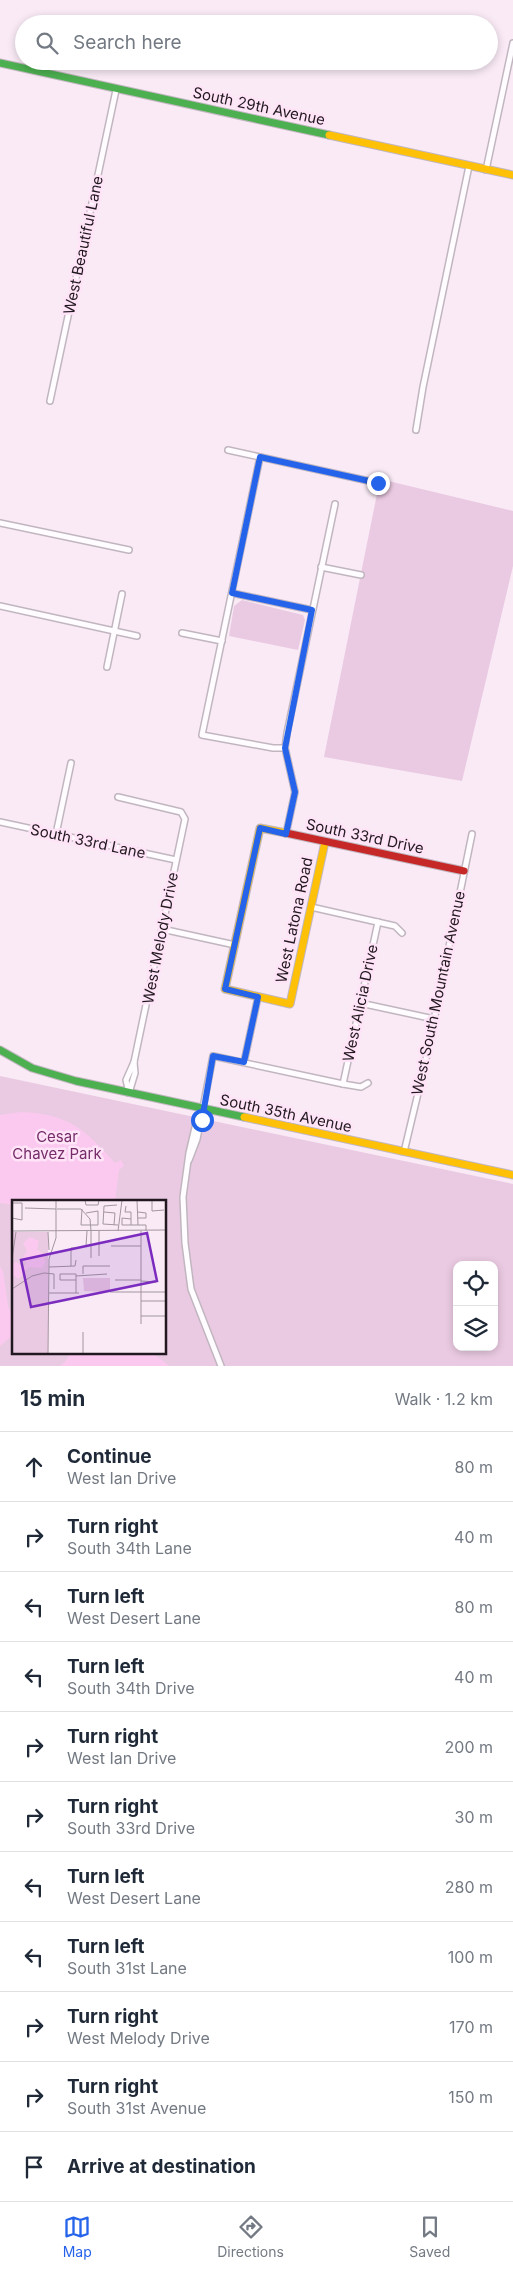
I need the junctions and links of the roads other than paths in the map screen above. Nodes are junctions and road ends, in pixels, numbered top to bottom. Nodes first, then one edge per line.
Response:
1 (513, 43) edge
2 (0, 63) edge
3 (15, 66) edge
4 (30, 70) edge
5 (116, 90) junction
6 (469, 166) junction
7 (486, 170) junction
8 (513, 176) edge
9 (50, 401) dead end
10 (416, 430) dead end
11 (228, 450) dead end
12 (260, 457) junction
13 (378, 483) dead end
14 (335, 504) dead end
15 (0, 523) edge
16 (129, 550) dead end
17 (321, 567) junction
18 (361, 575) dead end
19 (232, 593) junction
20 (122, 594) dead end
21 (0, 606) edge
22 (312, 610) junction
23 (114, 631) junction
24 (182, 633) dead end
25 (137, 636) dead end
26 (222, 641) junction
27 (107, 667) dead end
28 (285, 748) junction
29 (71, 763) dead end
30 (118, 797) dead end
31 (0, 822) edge
32 (56, 834) junction
33 (286, 834) junction
34 (472, 834) dead end
35 (325, 842) junction
36 (176, 860) junction
37 (464, 871) junction
38 (311, 907) junction
39 (378, 922) junction
40 (162, 929) junction
41 (402, 933) dead end
42 (235, 945) junction
43 (258, 997) junction
44 (360, 1003) junction
45 (434, 1019) junction
46 (0, 1050) edge
47 (244, 1062) junction
48 (342, 1084) junction
49 (368, 1084) dead end
50 (128, 1093) junction
51 (202, 1110) junction
52 (404, 1152) junction
53 (513, 1175) edge
54 (221, 1366) edge

1 - 7 street
2 - 3 street, South 29th Avenue
4 - 5 street, South 29th Avenue
5 - 6 street, South 29th Avenue
5 - 9 street, West Beautiful Lane
6 - 7 street, South 29th Avenue
6 - 10 street
7 - 8 street, South 29th Avenue
11 - 12 street
12 - 13 street
12 - 19 street
14 - 17 street
15 - 16 street
17 - 18 street
17 - 22 street
19 - 22 street
19 - 26 street
20 - 23 street
21 - 23 street
22 - 28 street
23 - 25 street
23 - 27 street
24 - 26 street
26 - 28 street
28 - 33 street
29 - 32 street
30 - 36 street, West Melody Drive
31 - 32 street, South 33rd Lane
32 - 36 street, South 33rd Lane
33 - 35 street, South 33rd Drive
33 - 42 street, South 33rd Drive
34 - 37 street, West South Mountain Avenue
35 - 37 street, South 33rd Drive
35 - 38 street, West Latona Road
36 - 40 street, West Melody Drive
37 - 45 street, West South Mountain Avenue
38 - 39 street
38 - 43 street, West Latona Road
39 - 41 street
39 - 44 street, West Alicia Drive
40 - 42 street
40 - 50 street, West Melody Drive
42 - 43 street
43 - 47 street
44 - 45 street
44 - 48 street, West Alicia Drive
45 - 52 street, West South Mountain Avenue
46 - 50 street, South 35th Avenue
47 - 48 street
47 - 51 street
48 - 49 street
50 - 51 street, South 35th Avenue
51 - 52 street, South 35th Avenue
51 - 54 street
52 - 53 street, South 35th Avenue

